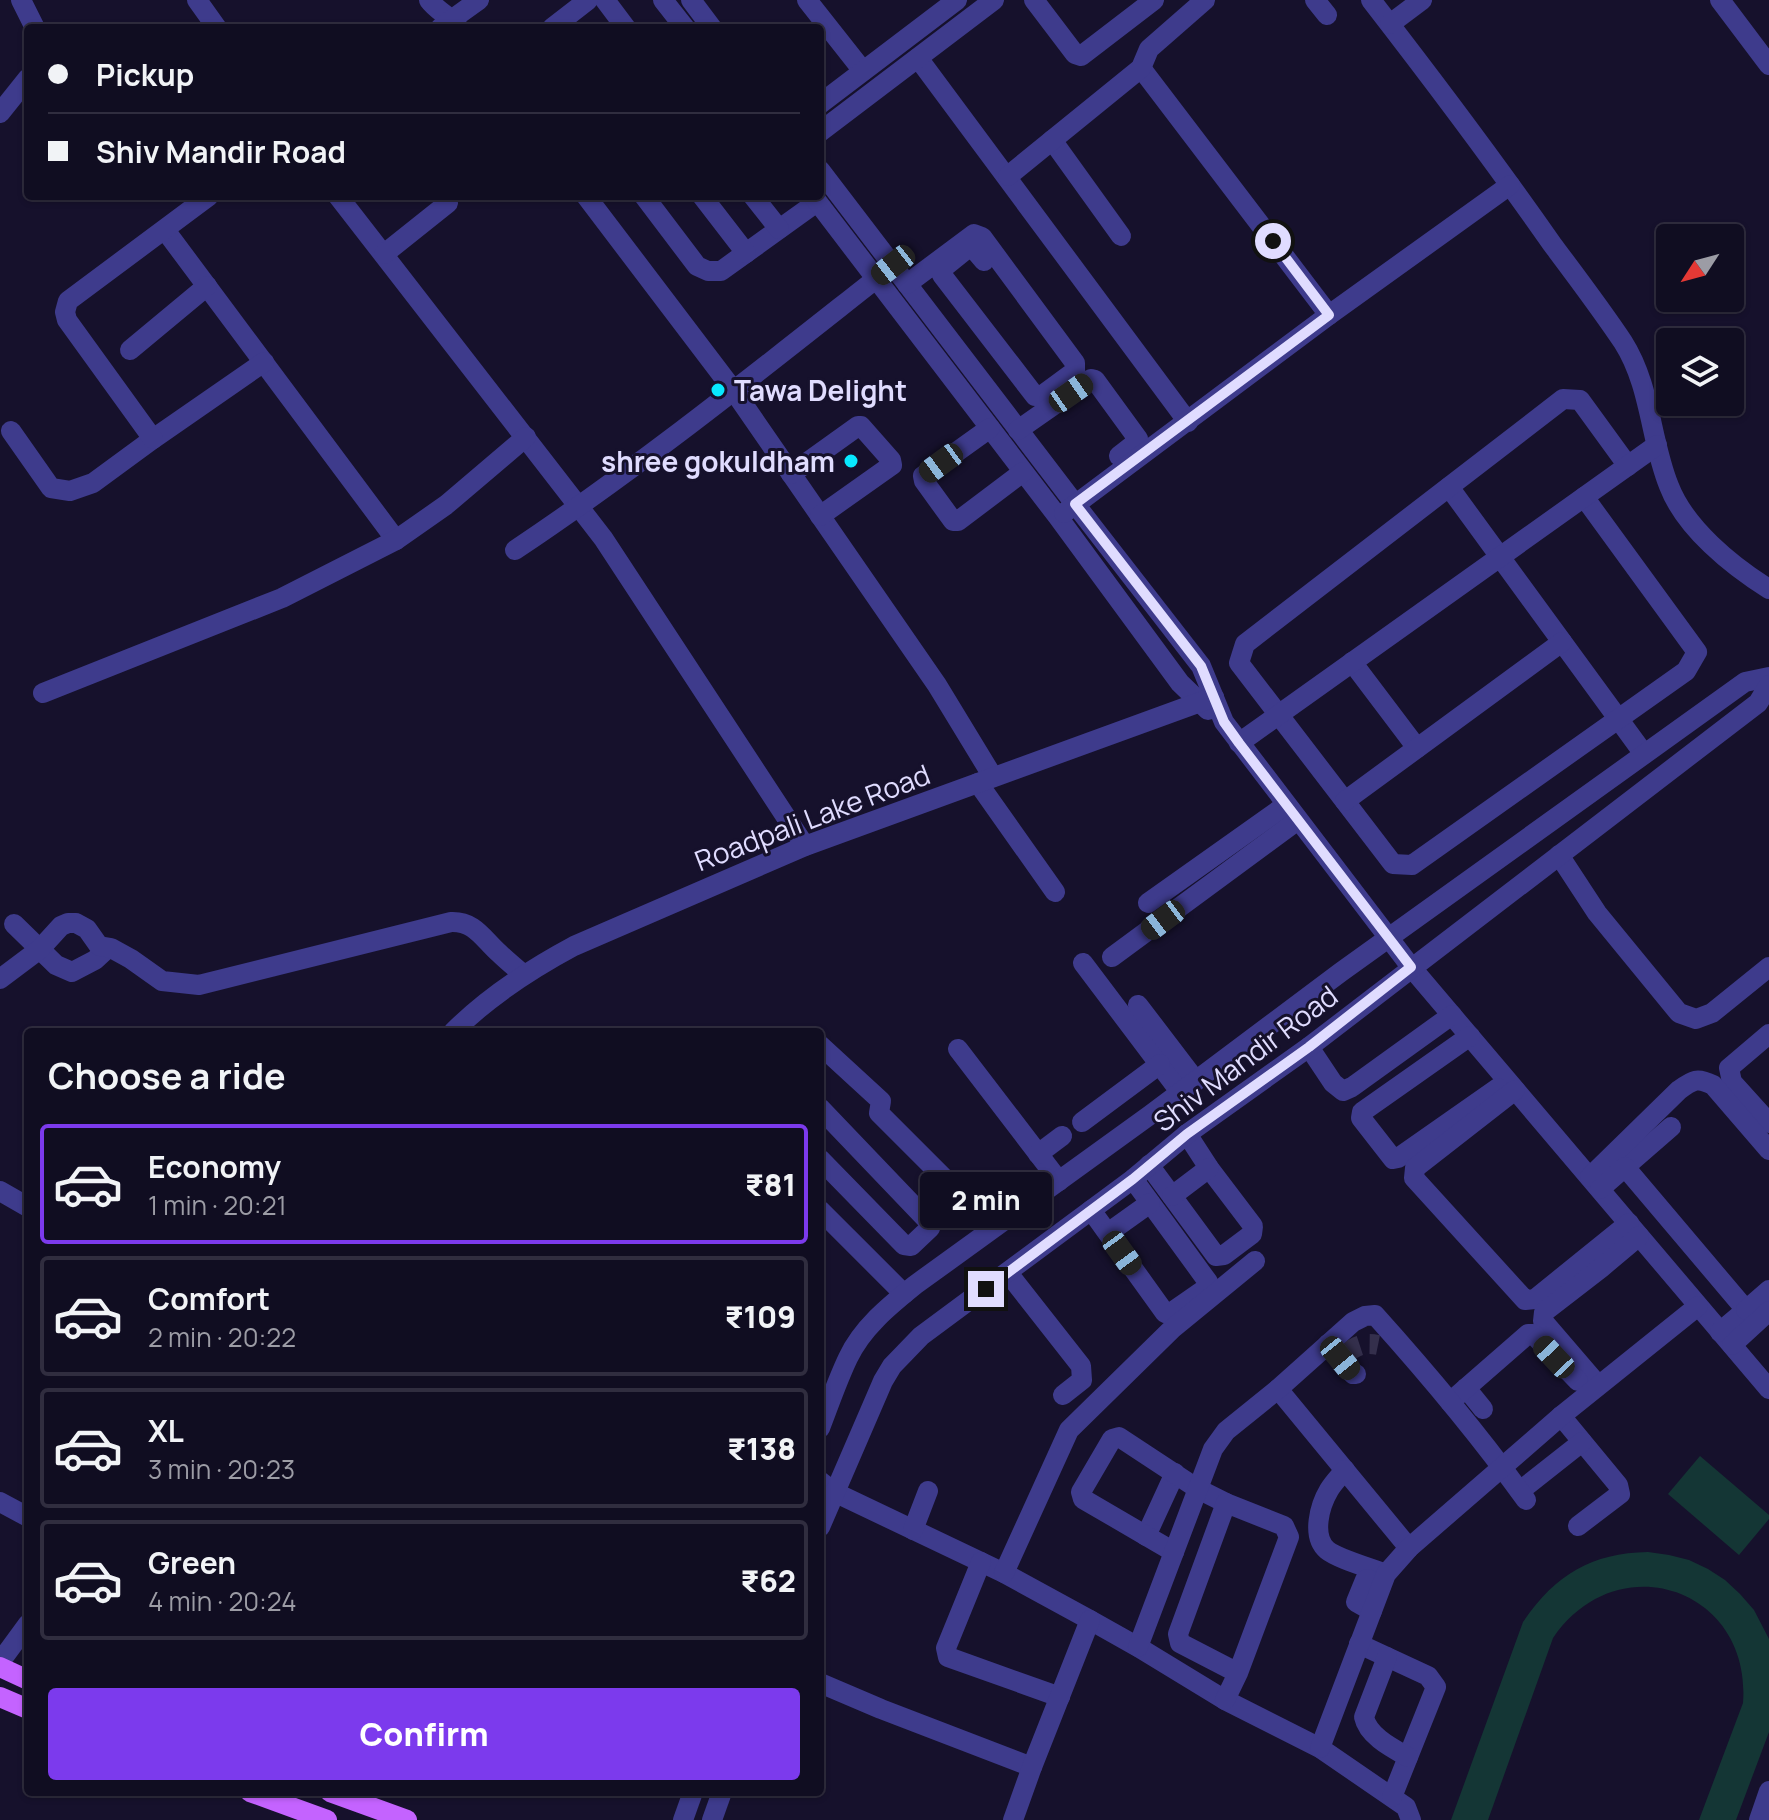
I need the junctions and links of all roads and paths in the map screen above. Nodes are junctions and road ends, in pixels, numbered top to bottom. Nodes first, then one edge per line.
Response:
1 (21, 0) edge
2 (197, 0) edge
3 (429, 0) edge
4 (479, 0) edge
5 (588, 0) edge
6 (605, 0) edge
7 (663, 0) edge
8 (691, 0) edge
9 (807, 0) edge
10 (957, 0) edge
11 (994, 0) edge
12 (1034, 0) edge
13 (1154, 0) edge
14 (1205, 0) edge
15 (1371, 0) edge
16 (1422, 0) edge
17 (1720, 0) edge
18 (33, 24) edge
19 (214, 24) edge
20 (450, 24) edge
21 (452, 24) edge
22 (564, 24) edge
23 (623, 24) edge
24 (682, 24) edge
25 (709, 24) edge
26 (1390, 24) junction
27 (918, 58) junction
28 (1769, 65) edge
29 (1141, 68) junction
30 (863, 71) junction
31 (24, 83) edge
32 (824, 101) edge
33 (0, 113) edge
34 (824, 129) edge
35 (1052, 140) junction
36 (824, 175) edge
37 (1008, 176) junction
38 (1510, 185) junction
39 (204, 200) edge
40 (341, 200) edge
41 (589, 200) edge
42 (647, 200) edge
43 (705, 200) edge
44 (756, 200) edge
45 (814, 200) edge
46 (816, 200) edge
47 (448, 203) dead end
48 (779, 229) junction
49 (165, 230) junction
50 (1121, 236) dead end
51 (746, 253) junction
52 (384, 254) junction
53 (984, 261) dead end
54 (893, 265) junction
55 (876, 279) junction
56 (907, 284) junction
57 (207, 286) junction
58 (1329, 315) junction
59 (130, 350) dead end
60 (264, 362) junction
61 (734, 391) junction
62 (1188, 422) junction
63 (990, 428) junction
64 (1018, 430) junction
65 (11, 431) dead end
66 (526, 437) junction
67 (153, 439) junction
68 (1657, 445) junction
69 (1628, 466) junction
70 (1023, 472) junction
71 (791, 474) junction
72 (1449, 487) junction
73 (1584, 497) junction
74 (1071, 499) junction
75 (579, 507) junction
76 (820, 516) junction
77 (1058, 517) junction
78 (396, 540) junction
79 (515, 550) dead end
80 (1500, 557) junction
81 (1769, 589) edge
82 (1562, 642) junction
83 (1352, 662) junction
84 (1769, 677) edge
85 (1769, 685) edge
86 (43, 693) dead end
87 (1207, 700) junction
88 (1279, 715) junction
89 (1618, 719) junction
90 (1239, 743) junction
91 (1417, 748) junction
92 (1644, 754) junction
93 (985, 780) junction
94 (1345, 801) junction
95 (1292, 813) junction
96 (805, 846) junction
97 (1559, 855) junction
98 (1055, 892) dead end
99 (1148, 903) dead end
100 (14, 924) dead end
101 (1389, 938) junction
102 (41, 939) junction
103 (108, 948) junction
104 (1112, 957) dead end
105 (1083, 963) dead end
106 (1411, 967) junction
107 (1769, 967) edge
108 (524, 975) junction
109 (0, 979) edge
110 (1138, 1005) dead end
111 (1452, 1015) junction
112 (457, 1028) edge
113 (1769, 1034) edge
114 (1470, 1036) junction
115 (1309, 1047) junction
116 (824, 1049) edge
117 (958, 1049) dead end
118 (1160, 1064) junction
119 (1512, 1085) junction
120 (1188, 1087) junction
121 (824, 1112) edge
122 (1082, 1122) dead end
123 (1769, 1123) edge
124 (1671, 1127) dead end
125 (1187, 1134) junction
126 (1062, 1136) dead end
127 (1769, 1150) edge
128 (1038, 1154) junction
129 (1619, 1161) junction
130 (824, 1163) edge
131 (1209, 1168) junction
132 (1141, 1172) junction
133 (945, 1179) dead end
134 (1059, 1181) junction
135 (1595, 1183) junction
136 (0, 1191) edge
137 (1172, 1196) junction
138 (1150, 1203) junction
139 (24, 1205) edge
140 (1091, 1210) junction
141 (824, 1214) edge
142 (1634, 1229) junction
143 (1108, 1233) junction
144 (1255, 1261) dead end
145 (1008, 1273) junction
146 (1769, 1290) edge
147 (904, 1294) junction
148 (1698, 1306) junction
149 (1746, 1310) junction
150 (1769, 1311) edge
151 (1726, 1339) junction
152 (1337, 1353) junction
153 (1356, 1374) dead end
154 (1466, 1388) junction
155 (1278, 1389) junction
156 (1593, 1389) junction
157 (1769, 1389) edge
158 (1063, 1395) dead end
159 (1450, 1402) junction
160 (1483, 1409) dead end
161 (1561, 1416) junction
162 (824, 1418) edge
163 (1582, 1442) junction
164 (1502, 1467) junction
165 (1175, 1473) junction
166 (1340, 1485) junction
167 (827, 1487) edge
168 (1198, 1489) junction
169 (928, 1491) dead end
170 (0, 1502) edge
171 (1226, 1503) junction
172 (24, 1515) edge
173 (1578, 1526) dead end
174 (913, 1530) junction
175 (1146, 1536) junction
176 (1409, 1548) junction
177 (1174, 1552) junction
178 (981, 1562) junction
179 (1004, 1573) junction
180 (1384, 1580) junction
181 (1090, 1620) junction
182 (24, 1630) edge
183 (1359, 1644) junction
184 (1138, 1647) junction
185 (1387, 1657) junction
186 (0, 1665) edge
187 (1238, 1673) junction
188 (24, 1678) edge
189 (824, 1685) edge
190 (0, 1697) edge
191 (1060, 1697) junction
192 (1225, 1700) junction
193 (24, 1707) edge
194 (1320, 1748) junction
195 (1408, 1757) junction
196 (1032, 1767) junction
197 (261, 1796) edge
198 (341, 1796) edge
199 (692, 1796) edge
200 (721, 1796) edge
201 (1392, 1797) junction
202 (327, 1820) edge
203 (407, 1820) edge
204 (683, 1820) edge
205 (712, 1820) edge
206 (1013, 1820) edge
207 (1411, 1820) edge

1 - 18 street
2 - 19 street
3 - 20 street
4 - 21 street
5 - 22 street
6 - 23 street
7 - 24 street
8 - 25 street
9 - 30 street
10 - 30 street
11 - 27 street
12 - 13 street
14 - 29 street
15 - 26 street
16 - 26 street
17 - 28 street
26 - 38 street
27 - 34 street
27 - 37 street
29 - 35 street
29 - 58 street
30 - 32 street
31 - 33 street
35 - 37 street
35 - 50 street
36 - 54 street
37 - 62 street
38 - 58 street
38 - 68 street
39 - 49 street
40 - 52 street
41 - 61 street
42 - 51 street
43 - 51 street
44 - 48 street
45 - 48 street
46 - 55 street
47 - 52 street
48 - 51 street
49 - 57 street
49 - 67 street
52 - 66 street
53 - 56 street
54 - 55 street
54 - 56 street
55 - 61 street
55 - 63 street
56 - 64 street
57 - 59 street
57 - 60 street
58 - 62 street
60 - 67 street
60 - 78 street
61 - 71 street
61 - 75 street
62 - 74 street
63 - 70 street
63 - 70 street
64 - 74 street
64 - 74 street
65 - 67 street
66 - 75 street
66 - 78 street
68 - 69 street
68 - 81 street
69 - 72 street
69 - 73 street
70 - 77 street
71 - 76 street
71 - 76 street
72 - 80 street
72 - 88 street
73 - 80 street
73 - 89 street
74 - 77 street
74 - 87 street
75 - 79 street
75 - 96 street
76 - 93 street
77 - 87 street
78 - 86 street
80 - 82 street
80 - 83 street
82 - 89 street
82 - 91 street
83 - 88 street
83 - 91 street
84 - 92 street, Shiv Mandir Road
85 - 97 street, Shiv Mandir Road
87 - 90 street
87 - 93 street, Roadpali Lake Road
88 - 90 street
88 - 94 street
89 - 92 street
89 - 94 street
90 - 95 street
91 - 94 street
92 - 101 street, Shiv Mandir Road
93 - 96 street, Roadpali Lake Road
93 - 98 street
95 - 99 street
95 - 101 street
95 - 104 street
96 - 108 street, Roadpali Lake Road
97 - 106 street, Shiv Mandir Road
97 - 107 street
100 - 102 street
101 - 106 street
101 - 120 street, Shiv Mandir Road
102 - 103 street
102 - 103 street
102 - 109 street
103 - 108 street
105 - 118 street
106 - 111 street
106 - 115 street, Shiv Mandir Road
108 - 112 street, Roadpali Lake Road
110 - 120 street
111 - 114 street
111 - 115 street
113 - 123 street
114 - 119 street
114 - 119 street
115 - 125 street, Shiv Mandir Road
116 - 133 street
117 - 128 street
118 - 120 street
118 - 122 street
119 - 135 street
119 - 142 street
120 - 134 street, Shiv Mandir Road
121 - 130 street
124 - 129 street
125 - 131 street
125 - 132 street, Shiv Mandir Road
126 - 128 street
127 - 129 street
128 - 134 street
129 - 135 street
129 - 149 street
131 - 137 street
131 - 137 street
132 - 137 street
132 - 138 street
132 - 140 street, Shiv Mandir Road
134 - 147 street, Shiv Mandir Road
135 - 142 street
136 - 139 street
138 - 143 street
138 - 143 street
140 - 143 street
140 - 145 street, Shiv Mandir Road
141 - 147 street
142 - 148 street
142 - 156 street
144 - 179 street
145 - 158 street
145 - 167 street, Shiv Mandir Road
146 - 149 street
147 - 162 street, Shiv Mandir Road
148 - 151 street
148 - 156 street
149 - 151 street
150 - 151 street
151 - 157 street
152 - 153 street
152 - 155 street
152 - 159 street
154 - 156 street
154 - 159 street
154 - 160 street
155 - 166 street
155 - 168 street
156 - 161 street
159 - 164 street
161 - 163 street
161 - 164 street
163 - 164 street
163 - 173 street
164 - 176 street
165 - 168 street
165 - 175 street
165 - 175 street
166 - 176 street
166 - 180 street
167 - 174 street
168 - 171 street
168 - 177 street
169 - 174 street
170 - 172 street
171 - 187 street
171 - 187 street
174 - 178 street
175 - 177 street
176 - 180 street
177 - 184 street
178 - 179 street
178 - 191 street
179 - 181 street
180 - 183 street
181 - 184 street
181 - 191 street
182 - 186 street
183 - 185 street
183 - 194 street
184 - 192 street
185 - 195 street
185 - 195 street
186 - 188 main road
187 - 192 street
189 - 196 street
190 - 193 main road
191 - 196 street
192 - 194 street
194 - 201 street
195 - 201 street
196 - 206 street
197 - 202 main road
198 - 203 main road
199 - 204 street
200 - 205 street
201 - 207 street

